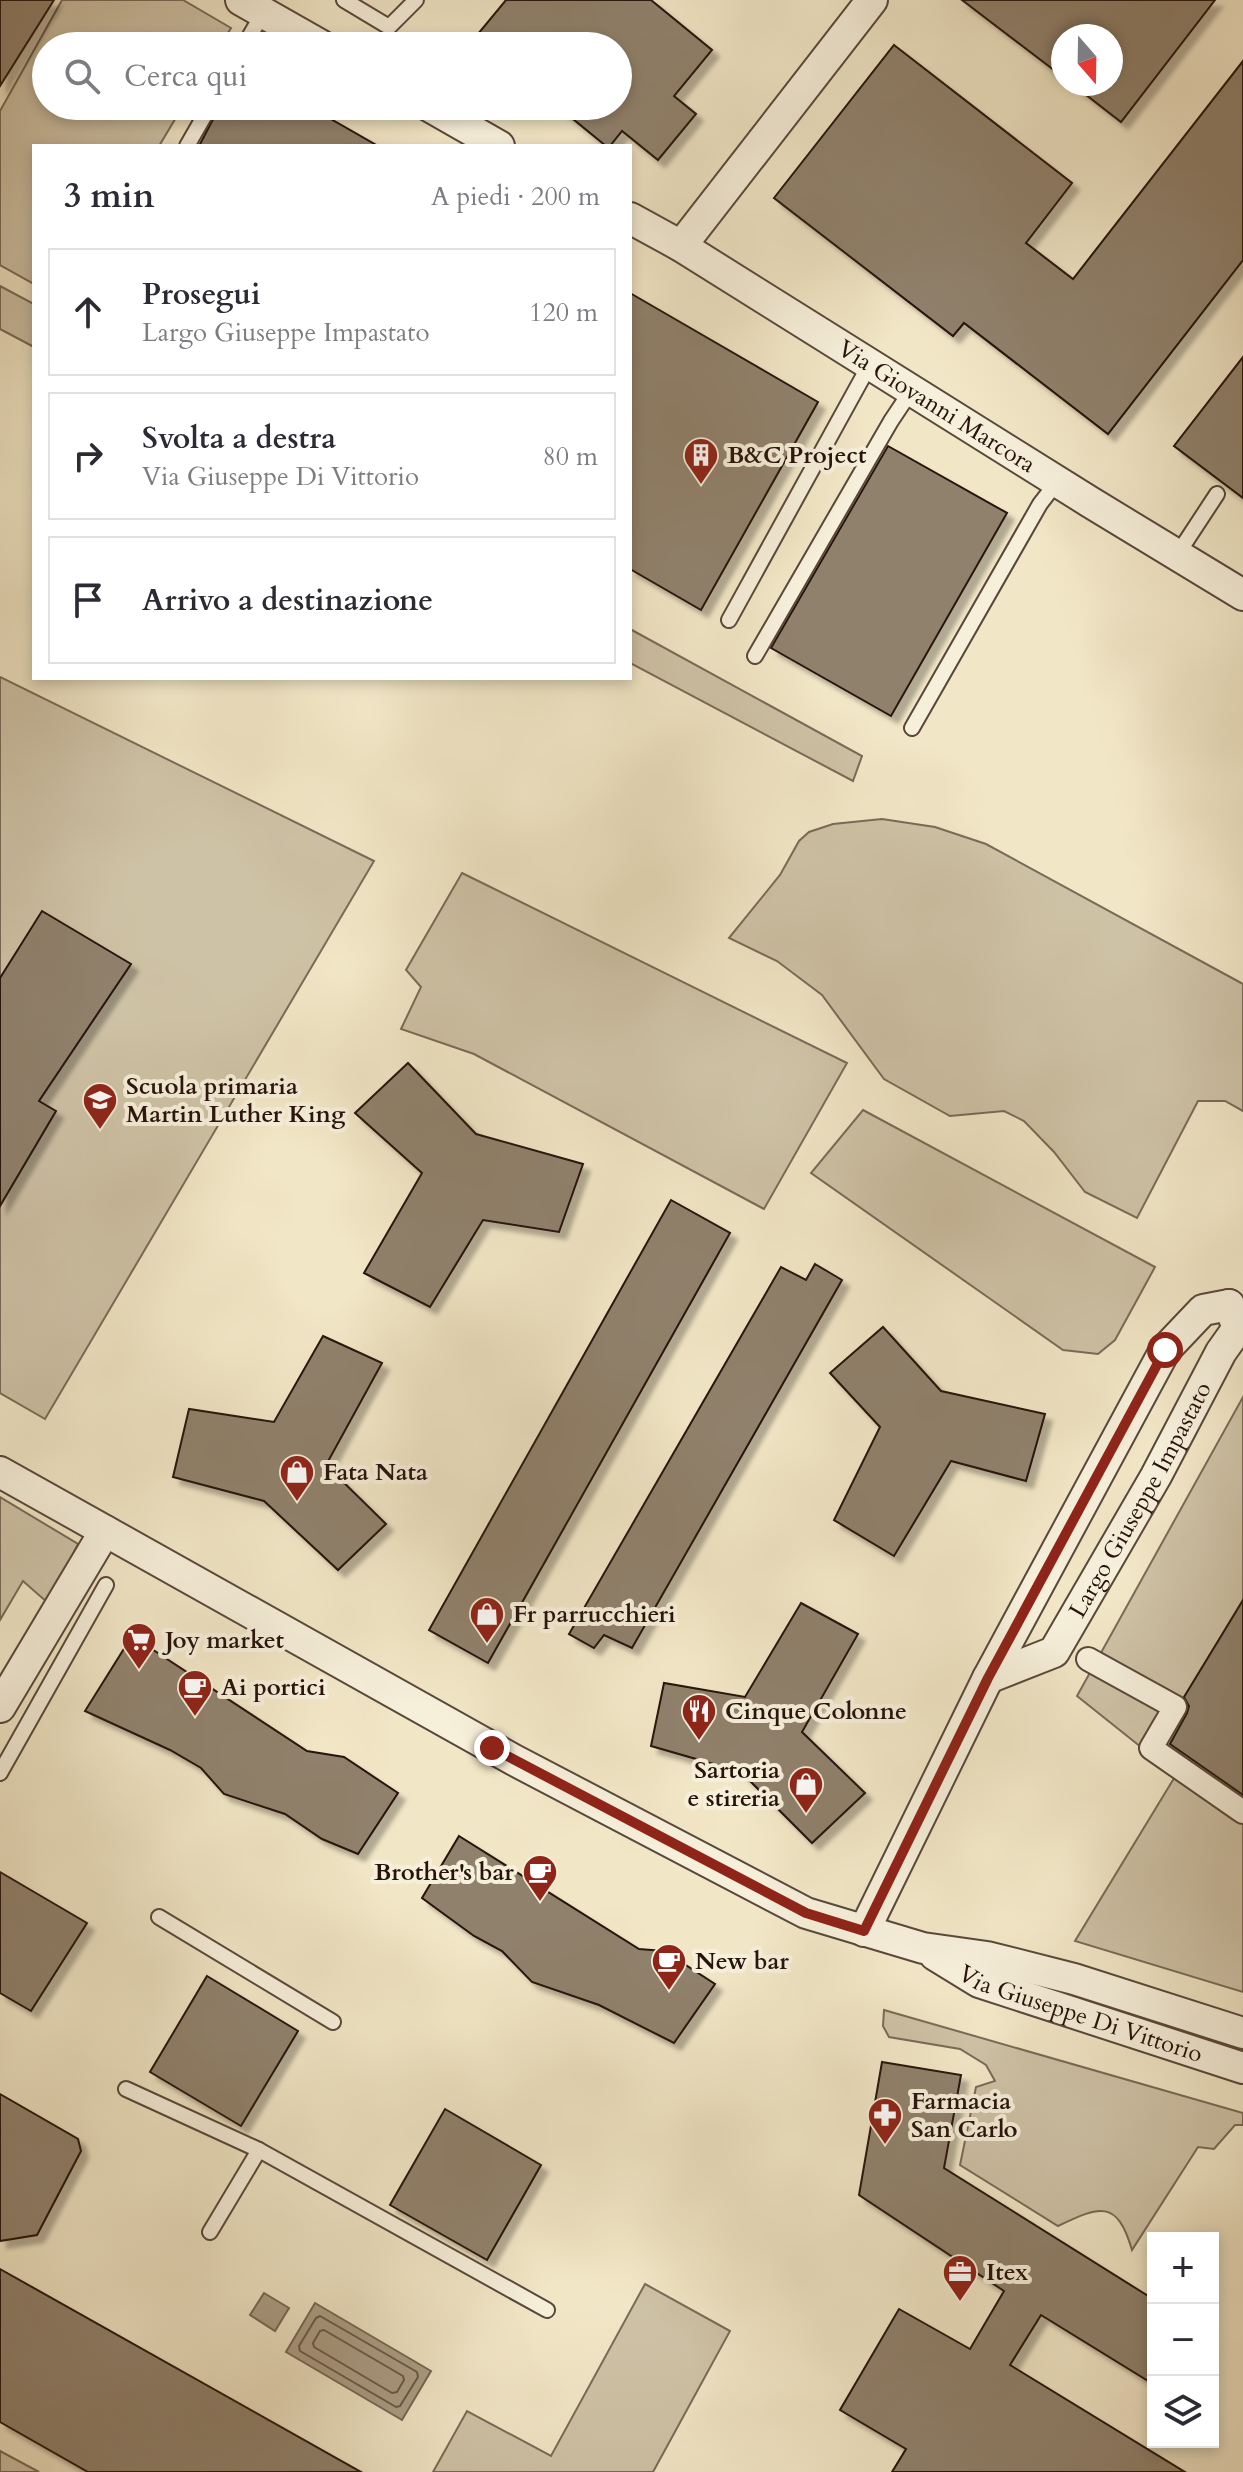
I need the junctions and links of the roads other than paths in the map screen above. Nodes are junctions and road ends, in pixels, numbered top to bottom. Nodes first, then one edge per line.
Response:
1 (344, 0) edge
2 (416, 0) edge
3 (872, 0) edge
4 (252, 6) edge
5 (247, 32) edge
6 (293, 32) edge
7 (202, 120) edge
8 (454, 120) edge
9 (188, 144) edge
10 (496, 144) edge
11 (632, 219) edge
12 (681, 246) junction
13 (870, 364) junction
14 (911, 391) junction
15 (1057, 482) junction
16 (1217, 494) dead end
17 (1177, 555) junction
18 (1243, 595) edge
19 (729, 620) dead end
20 (755, 656) dead end
21 (912, 728) dead end
22 (1231, 1311) edge
23 (1107, 1454) junction
24 (0, 1472) edge
25 (1156, 1476) junction
26 (105, 1531) junction
27 (106, 1585) dead end
28 (1088, 1659) dead end
29 (988, 1678) junction
30 (0, 1707) edge
31 (0, 1773) edge
32 (1243, 1812) edge
33 (159, 1917) dead end
34 (864, 1931) junction
35 (923, 1948) junction
36 (333, 2022) dead end
37 (1243, 2033) edge
38 (1243, 2068) edge
39 (126, 2089) dead end
40 (259, 2150) junction
41 (210, 2232) dead end
42 (547, 2310) dead end

1 - 2 lane
3 - 12 street
4 - 5 lane
4 - 6 street
7 - 9 lane
8 - 10 street
11 - 12 street, Via Giovanni Marcora
12 - 13 street, Via Giovanni Marcora
13 - 14 street, Via Giovanni Marcora
13 - 19 lane
14 - 15 street, Via Giovanni Marcora
14 - 20 lane
15 - 17 street, Via Giovanni Marcora
15 - 21 lane
16 - 17 lane
17 - 18 street, Via Giovanni Marcora
22 - 23 street, Largo Giuseppe Impastato
22 - 25 street, Largo Giuseppe Impastato
23 - 25 street
23 - 29 street, Largo Giuseppe Impastato
24 - 26 street, Via Giuseppe Di Vittorio
25 - 29 street, Largo Giuseppe Impastato
26 - 30 street
26 - 34 street, Via Giuseppe Di Vittorio
27 - 31 lane
28 - 32 street
29 - 34 street, Largo Giuseppe Impastato
33 - 36 lane
34 - 35 street, Via Giuseppe Di Vittorio
35 - 37 street, Via Giuseppe Di Vittorio
35 - 38 street, Via Giuseppe Di Vittorio
39 - 40 lane
40 - 41 lane
40 - 42 lane

